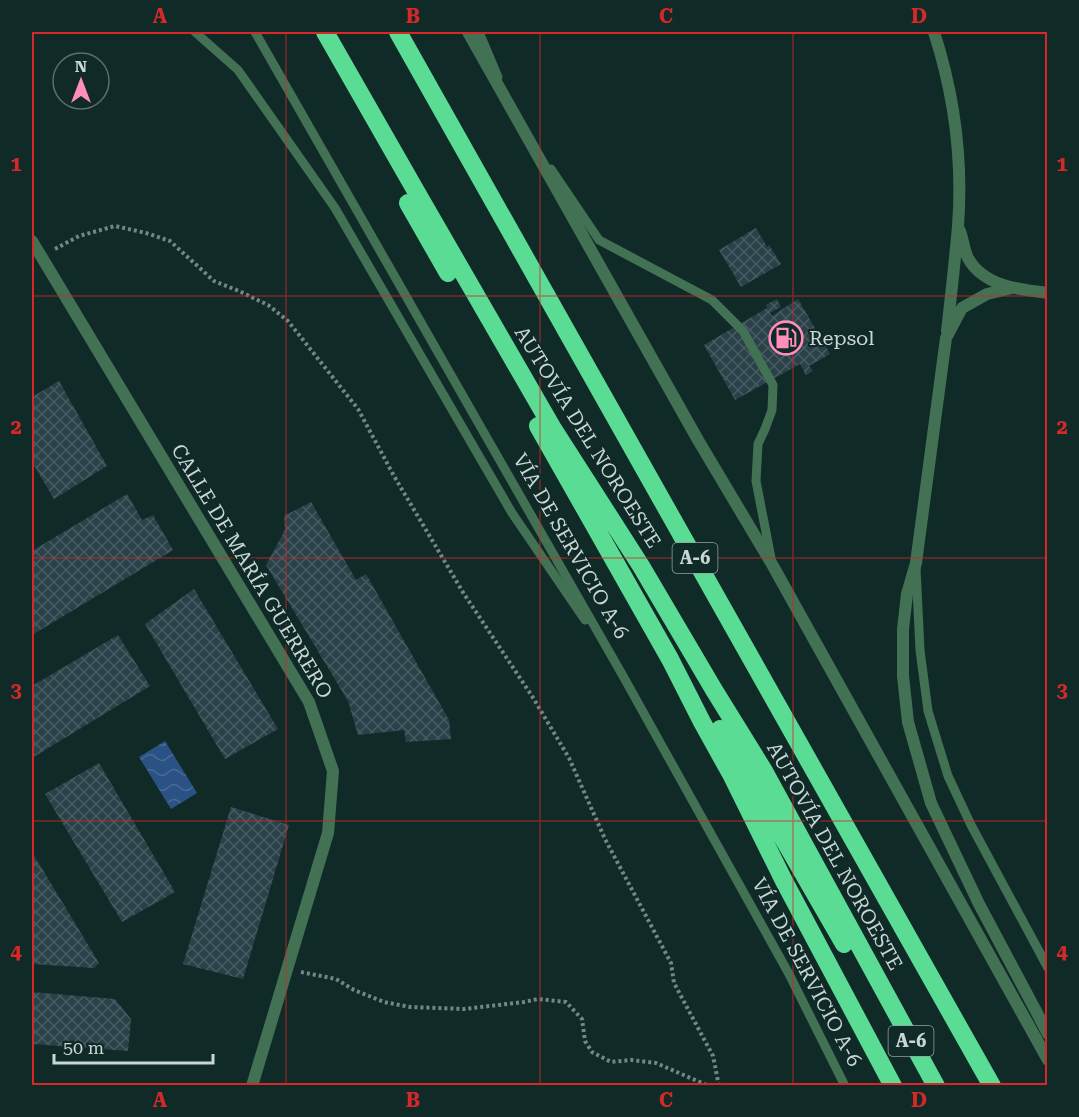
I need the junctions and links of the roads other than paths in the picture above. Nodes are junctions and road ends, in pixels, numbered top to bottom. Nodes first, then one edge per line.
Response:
1 (195, 32) edge
2 (255, 32) edge
3 (312, 32) edge
4 (325, 32) edge
5 (398, 32) edge
6 (468, 32) edge
7 (479, 32) edge
8 (934, 32) edge
9 (515, 115) junction
10 (958, 224) junction
11 (32, 241) edge
12 (1012, 288) junction
13 (1047, 293) edge
14 (946, 338) junction
15 (916, 563) junction
16 (773, 566) junction
17 (670, 659) junction
18 (623, 676) junction
19 (1047, 968) edge
20 (887, 996) junction
21 (1047, 1034) edge
22 (1047, 1060) edge
23 (252, 1086) edge
24 (845, 1086) edge
25 (893, 1086) edge
26 (936, 1086) edge
27 (992, 1086) edge

1 - 18 lane
2 - 18 lane, VÍA DE SERVICIO A-6
3 - 17 highway
4 - 20 highway, AUTOVÍA DEL NOROESTE / A-6
5 - 27 highway, AUTOVÍA DEL NOROESTE / A-6
6 - 9 street
7 - 9 lane
8 - 10 street
9 - 16 street
9 - 16 lane
10 - 12 street
10 - 14 street
11 - 23 street, CALLE DE MARÍA GUERRERO
12 - 13 street
12 - 14 street
14 - 15 street
15 - 19 lane
15 - 21 street
16 - 22 street
17 - 20 highway
17 - 25 highway
18 - 24 lane, VÍA DE SERVICIO A-6
20 - 26 highway, AUTOVÍA DEL NOROESTE / A-6

